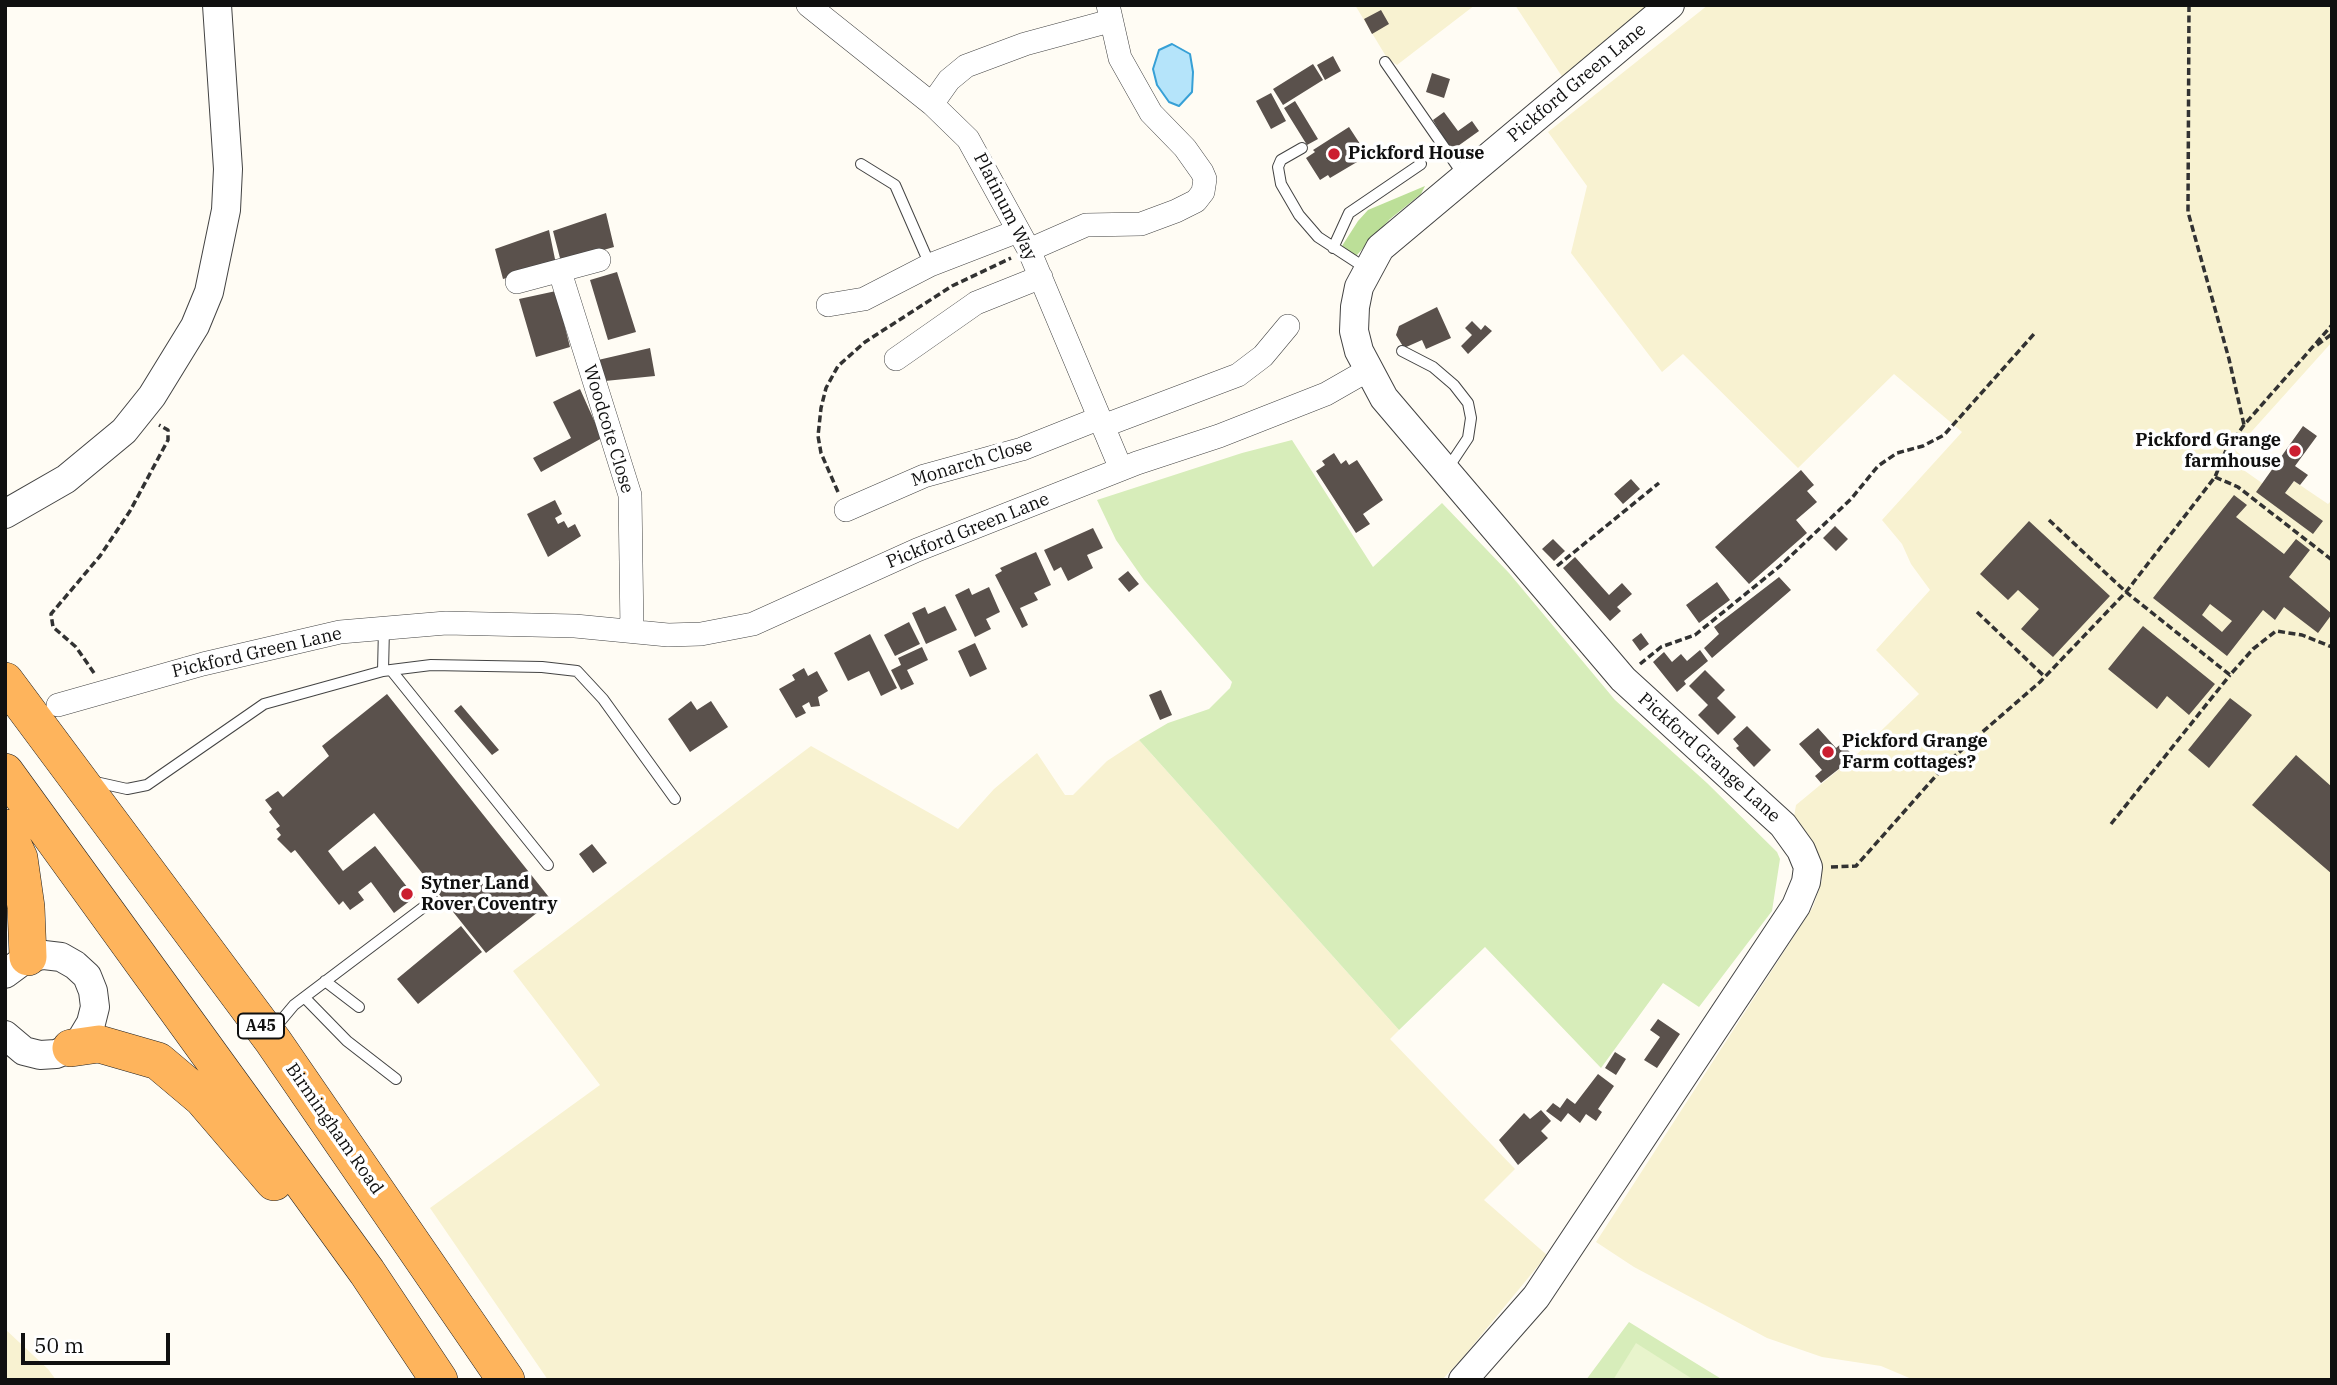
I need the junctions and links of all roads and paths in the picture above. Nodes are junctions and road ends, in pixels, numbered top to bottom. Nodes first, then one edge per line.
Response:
1 (217, 5) edge
2 (808, 5) edge
3 (1670, 5) edge
4 (2189, 5) edge
5 (1109, 13) edge
6 (1385, 62) dead end
7 (932, 104) junction
8 (1302, 148) dead end
9 (861, 164) dead end
10 (1421, 164) dead end
11 (1464, 176) junction
12 (1024, 240) junction
13 (1333, 248) junction
14 (599, 260) dead end
15 (930, 265) junction
16 (1367, 269) junction
17 (560, 272) junction
18 (1041, 277) junction
19 (517, 282) dead end
20 (828, 305) dead end
21 (2332, 325) edge
22 (1288, 326) dead end
23 (2034, 334) dead end
24 (2332, 334) edge
25 (2314, 346) junction
26 (1402, 351) dead end
27 (896, 359) dead end
28 (1368, 370) junction
29 (1101, 422) junction
30 (2244, 425) junction
31 (150, 433) dead end
32 (1121, 469) junction
33 (1446, 470) junction
34 (2215, 477) junction
35 (1659, 483) dead end
36 (846, 510) joint
37 (5, 514) edge
38 (2049, 520) dead end
39 (2332, 560) edge
40 (1550, 572) dead end
41 (2126, 592) junction
42 (1977, 612) dead end
43 (383, 628) junction
44 (632, 631) junction
45 (2332, 648) edge
46 (1636, 668) dead end
47 (387, 671) junction
48 (2230, 675) junction
49 (2045, 677) junction
50 (5, 681) edge
51 (100, 683) junction
52 (58, 705) dead end
53 (5, 772) edge
54 (79, 779) junction
55 (675, 799) dead end
56 (2111, 824) dead end
57 (5, 828) edge
58 (548, 865) dead end
59 (1808, 867) junction
60 (433, 901) dead end
61 (17, 965) edge
62 (326, 981) junction
63 (305, 998) junction
64 (359, 1007) dead end
65 (5, 1035) edge
66 (272, 1041) junction
67 (71, 1048) junction
68 (396, 1079) dead end
69 (438, 1380) edge
70 (506, 1380) edge
71 (1463, 1380) edge

1 - 37 street
2 - 7 street, Platinum Way
3 - 11 street, Pickford Green Lane
4 - 30 path
5 - 7 street
5 - 12 street
6 - 11 lane
7 - 12 street, Platinum Way
8 - 13 lane
9 - 15 lane
10 - 13 lane
11 - 16 street, Pickford Green Lane
12 - 15 street
12 - 18 street, Platinum Way
12 - 36 path
13 - 16 lane
14 - 17 street
15 - 20 street
16 - 28 street, Pickford Green Lane
17 - 19 street
17 - 44 street, Woodcote Close
18 - 27 street
18 - 29 street, Platinum Way
21 - 25 path
22 - 29 street, Monarch Close
23 - 46 path
24 - 25 path
25 - 30 path
26 - 33 lane
28 - 32 street, Pickford Green Lane
28 - 33 street, Pickford Grange Lane
29 - 32 street, Platinum Way
29 - 36 street, Monarch Close
30 - 34 path
31 - 51 path
32 - 44 street, Pickford Green Lane
33 - 59 street, Pickford Grange Lane
34 - 39 path
34 - 41 path
35 - 40 path
38 - 41 path
41 - 48 path
41 - 49 path
42 - 49 path
43 - 44 street, Pickford Green Lane
43 - 47 lane
43 - 51 street, Pickford Green Lane
45 - 48 path
47 - 54 lane
47 - 55 lane
47 - 58 lane
48 - 56 path
49 - 59 path
50 - 54 highway, Birmingham Road / A45
51 - 52 street, Pickford Green Lane
53 - 69 highway
54 - 66 highway, Birmingham Road / A45
57 - 61 highway
59 - 71 street
60 - 62 lane
61 - 67 street
62 - 63 lane
62 - 64 lane
63 - 66 lane
63 - 68 lane
65 - 67 street
66 - 70 highway, Birmingham Road / A45
67 - 69 highway

